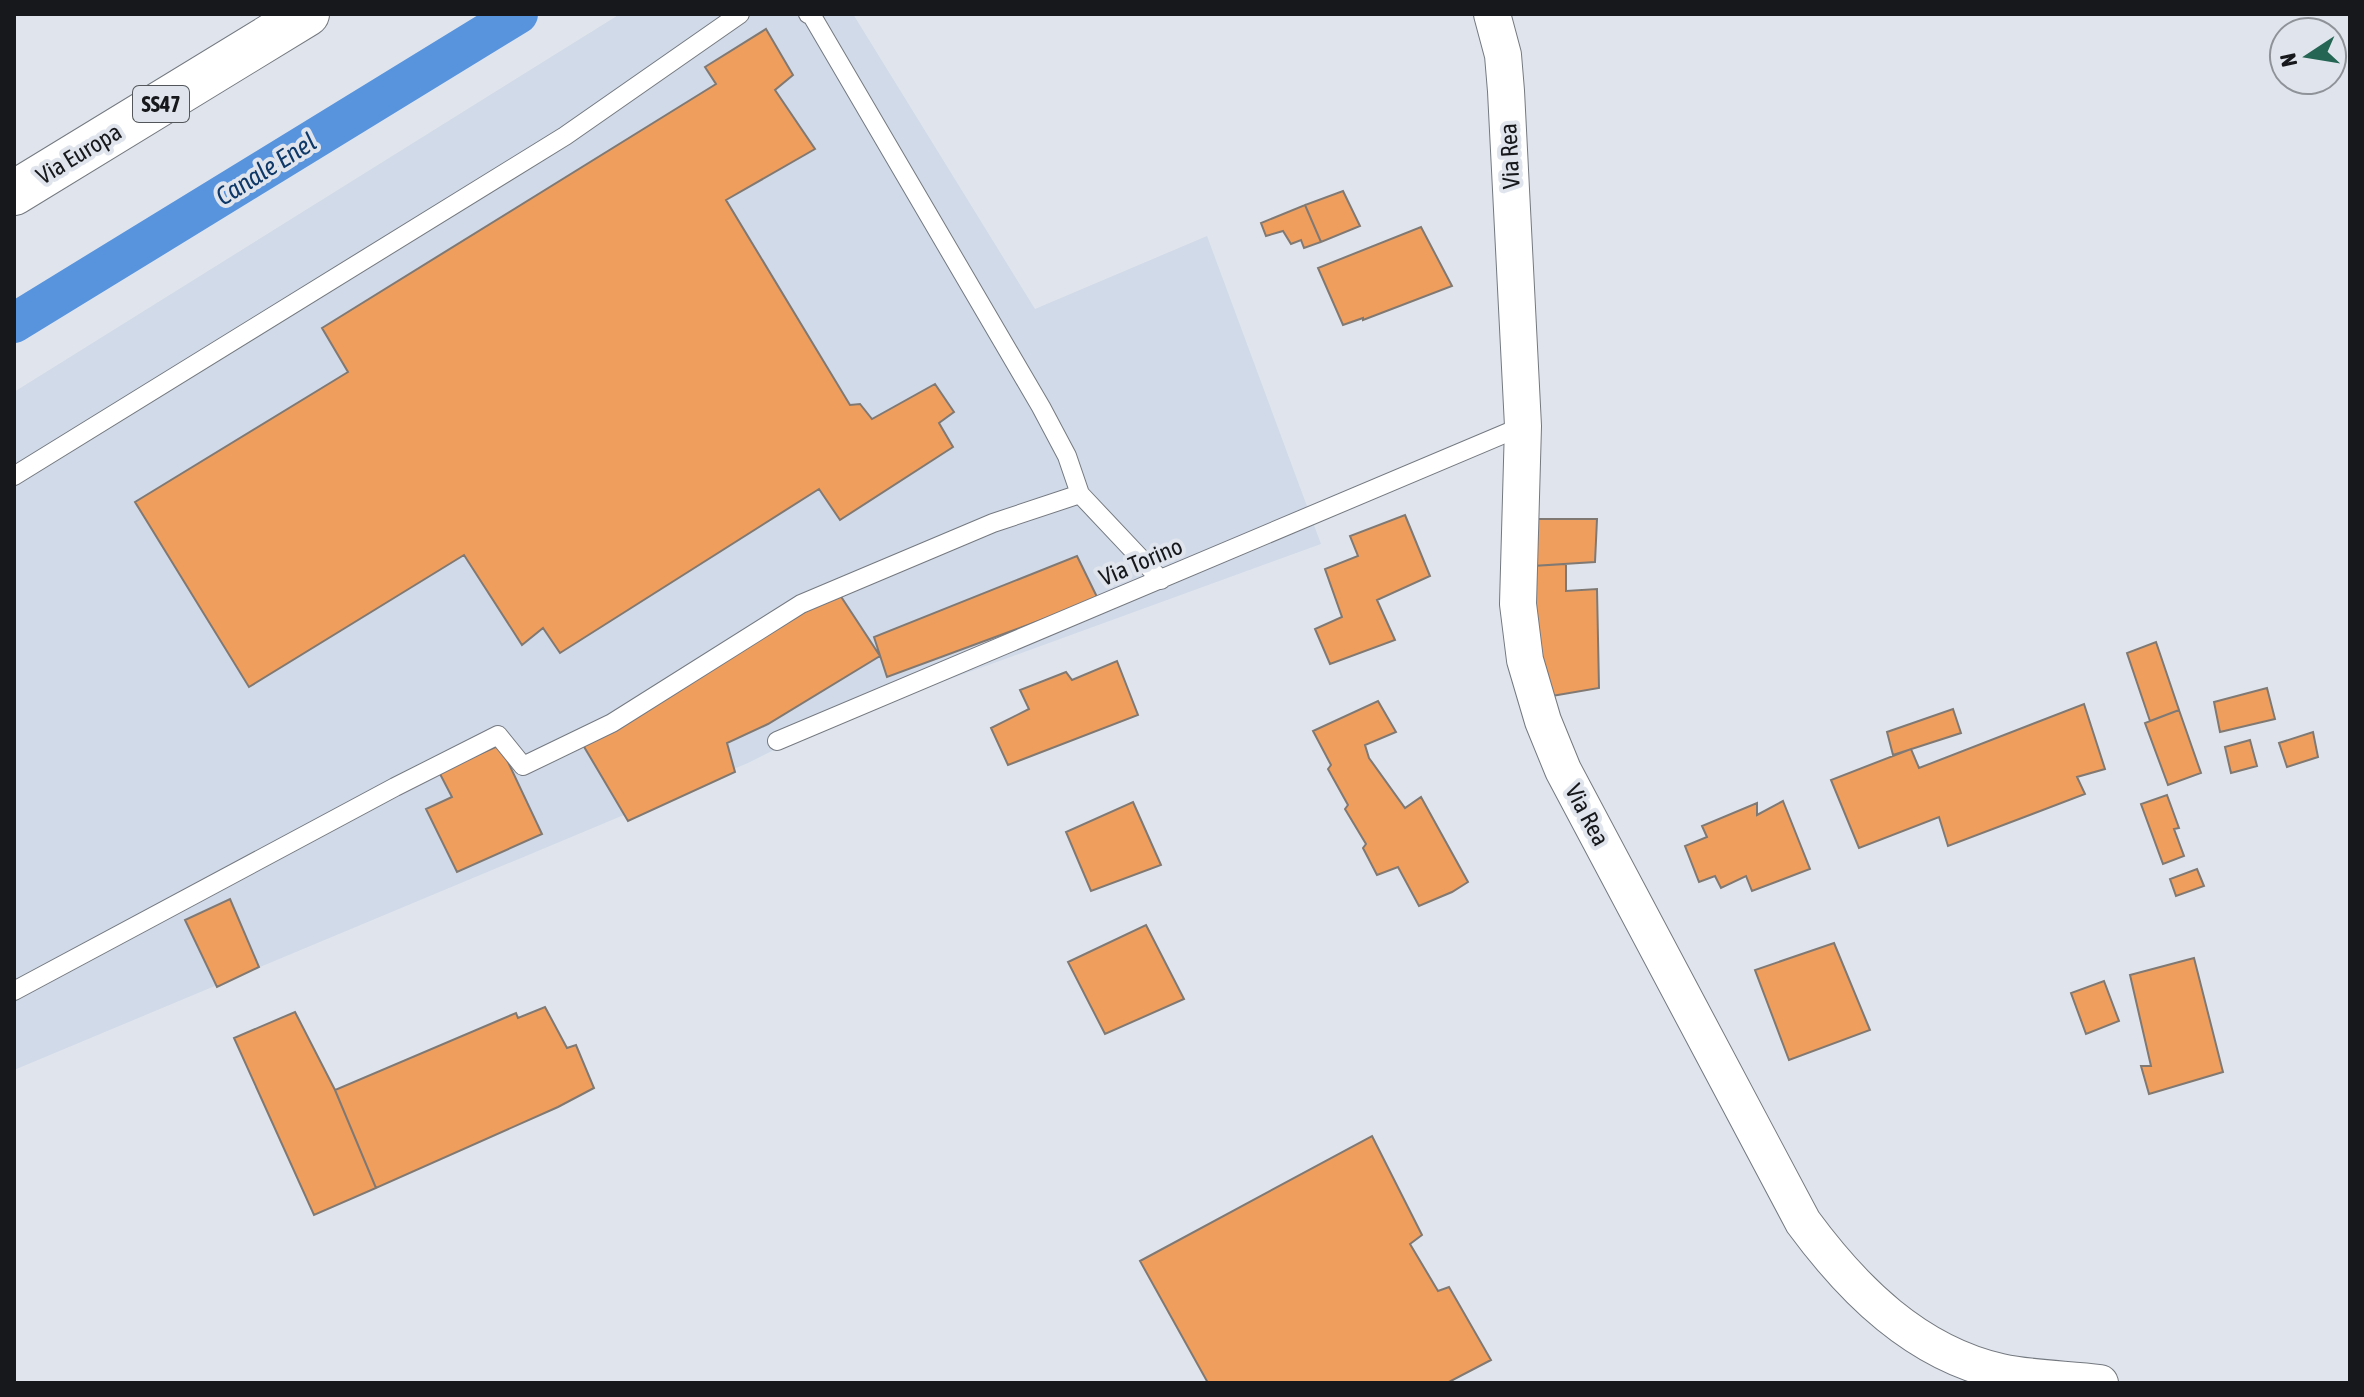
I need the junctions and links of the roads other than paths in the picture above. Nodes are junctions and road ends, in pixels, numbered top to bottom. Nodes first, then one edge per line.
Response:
1 (307, 14) edge
2 (740, 14) edge
3 (808, 14) edge
4 (1492, 14) edge
5 (14, 193) edge
6 (1523, 426) junction
7 (14, 476) edge
8 (1080, 494) junction
9 (1161, 580) junction
10 (777, 741) dead end
11 (14, 991) edge
12 (2100, 1383) edge

1 - 5 main road, Via Europa / SS47
2 - 7 lane
3 - 8 lane
4 - 6 street, Via Rea
6 - 9 lane, Via Torino
6 - 12 street, Via Rea
8 - 9 lane
8 - 11 lane
9 - 10 lane, Via Torino

